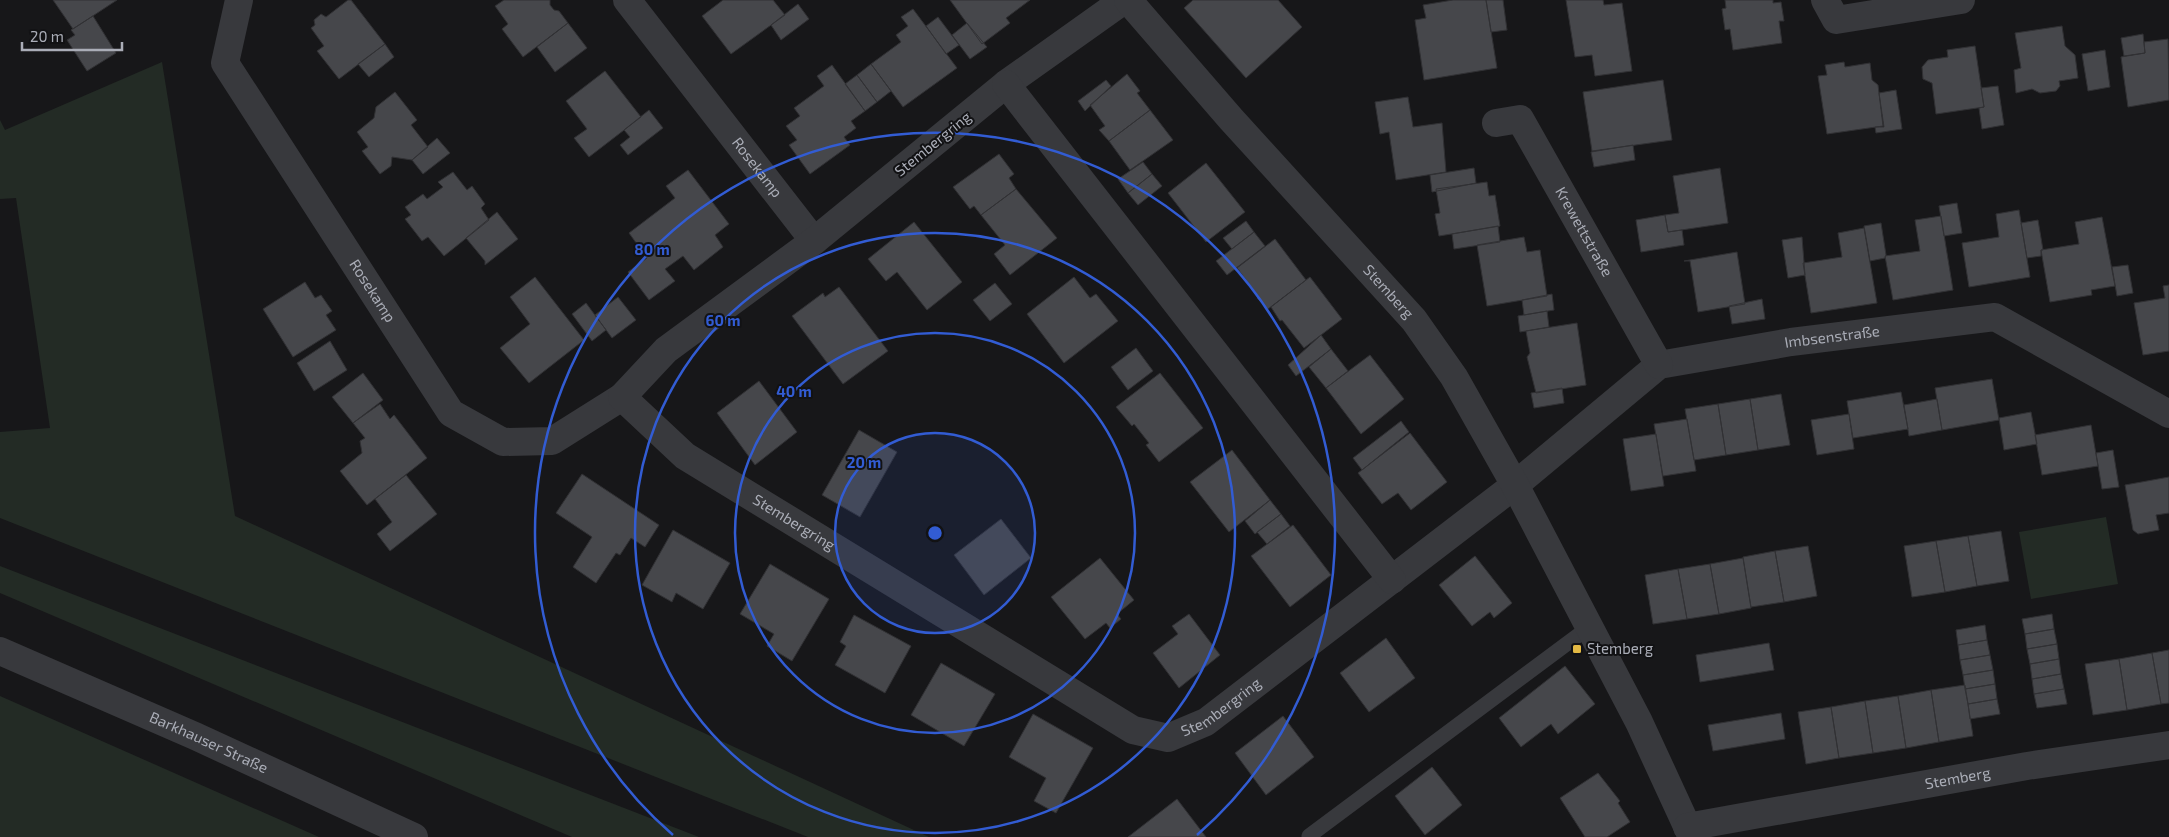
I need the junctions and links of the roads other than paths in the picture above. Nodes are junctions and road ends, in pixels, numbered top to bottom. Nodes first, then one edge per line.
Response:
1 (238, 0) edge
2 (627, 0) edge
3 (1124, 0) edge
4 (1128, 0) edge
5 (1825, 0) edge
6 (1961, 0) edge
7 (1006, 84) junction
8 (1496, 123) dead end
9 (814, 241) junction
10 (1660, 366) junction
11 (622, 397) junction
12 (2169, 414) edge
13 (1515, 485) junction
14 (1392, 580) junction
15 (1588, 628) junction
16 (0, 651) edge
17 (2169, 745) edge
18 (1690, 832) edge
19 (1309, 836) dead end
20 (414, 837) edge

1 - 11 street, Rosekamp
2 - 9 street, Rosekamp
3 - 7 street, Stembergring
4 - 13 street, Stemberg
5 - 6 street
7 - 9 street, Stembergring
7 - 14 street
8 - 10 street, Krewettstraße
9 - 11 street, Stembergring
10 - 12 street, Imbsenstraße
10 - 13 street, Imbsenstraße
11 - 14 street, Stembergring
13 - 14 street, Stembergring
13 - 15 street, Stemberg
15 - 18 street, Stemberg
15 - 19 lane
16 - 20 street, Barkhauser Straße
17 - 18 street, Stemberg

